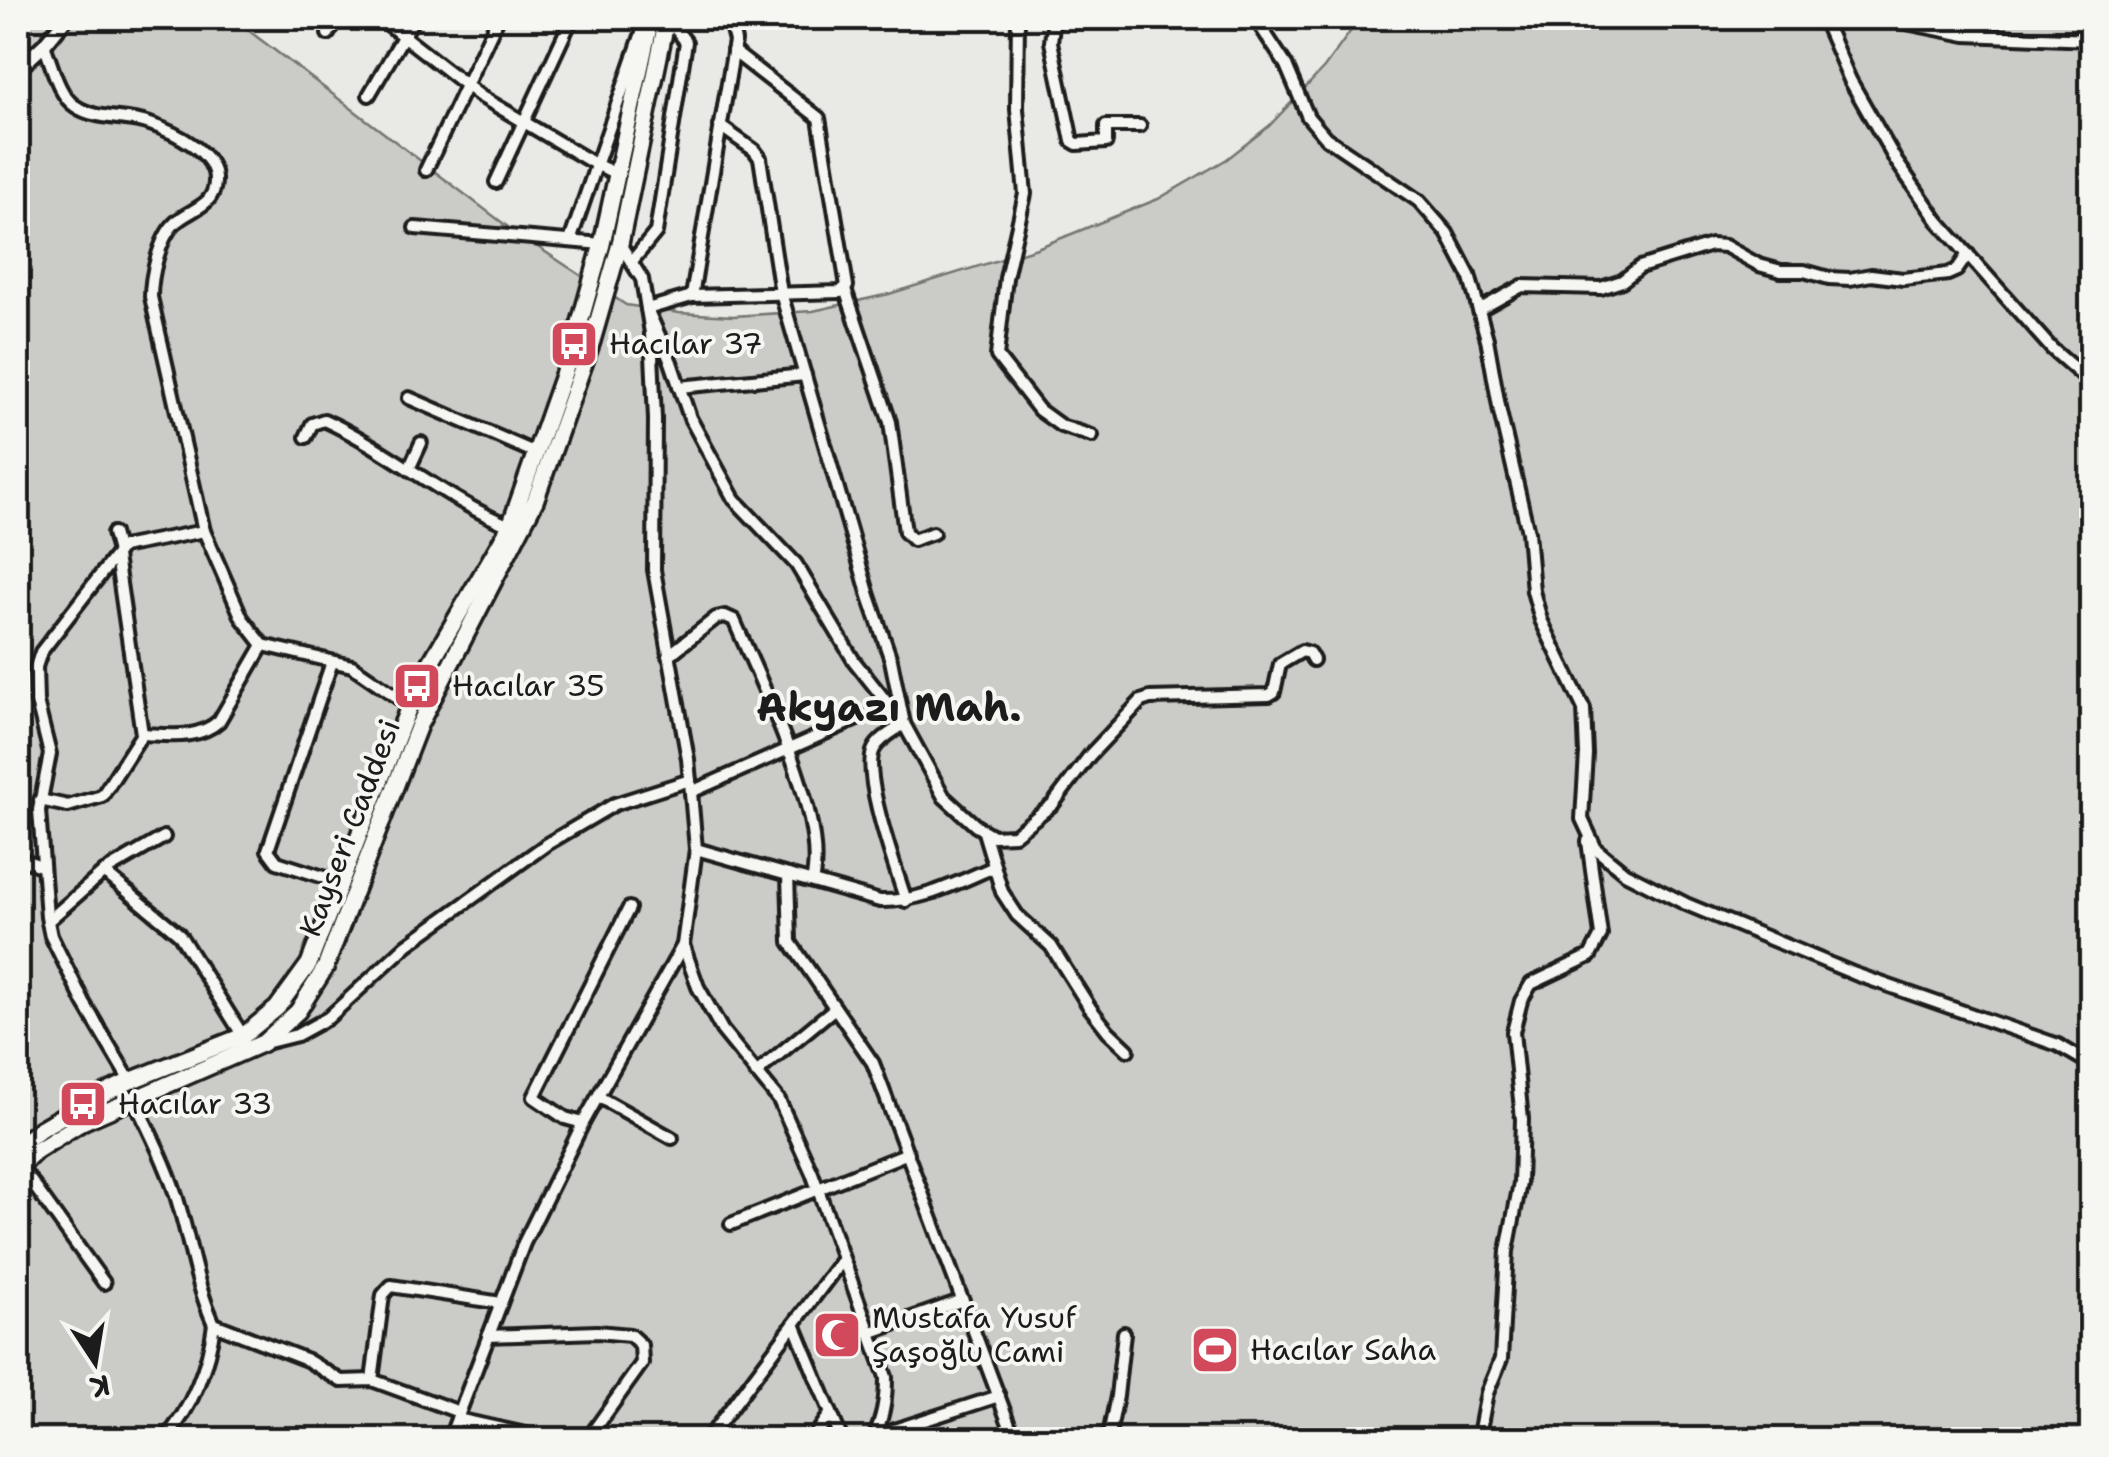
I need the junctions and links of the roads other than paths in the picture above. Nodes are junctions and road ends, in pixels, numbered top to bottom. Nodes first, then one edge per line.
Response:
1 (66, 18) edge
2 (338, 18) edge
3 (380, 18) edge
4 (414, 18) edge
5 (498, 18) edge
6 (572, 18) edge
7 (649, 18) edge
8 (666, 18) edge
9 (729, 18) edge
10 (1018, 18) edge
11 (1054, 18) edge
12 (1256, 18) edge
13 (1823, 18) edge
14 (1881, 18) edge
15 (328, 34) dead end
16 (404, 34) junction
17 (2092, 40) edge
18 (44, 46) junction
19 (733, 51) junction
20 (19, 65) edge
21 (466, 84) junction
22 (369, 94) dead end
23 (524, 123) junction
24 (720, 126) junction
25 (1140, 126) dead end
26 (595, 164) junction
27 (426, 170) dead end
28 (619, 174) junction
29 (496, 182) dead end
30 (415, 228) dead end
31 (570, 241) junction
32 (602, 244) junction
33 (620, 244) junction
34 (1968, 254) junction
35 (633, 260) junction
36 (845, 288) junction
37 (781, 293) junction
38 (692, 296) junction
39 (647, 309) junction
40 (1479, 310) junction
41 (805, 375) junction
42 (2092, 384) edge
43 (679, 387) junction
44 (408, 398) dead end
45 (1092, 436) dead end
46 (306, 437) dead end
47 (421, 443) dead end
48 (536, 453) junction
49 (409, 469) junction
50 (510, 526) junction
51 (204, 532) junction
52 (113, 533) dead end
53 (932, 533) dead end
54 (117, 554) junction
55 (263, 645) junction
56 (668, 656) junction
57 (1313, 660) dead end
58 (332, 662) junction
59 (408, 705) junction
60 (889, 705) junction
61 (904, 724) junction
62 (142, 734) junction
63 (789, 749) junction
64 (690, 786) junction
65 (40, 800) junction
66 (984, 832) junction
67 (1587, 835) junction
68 (164, 837) dead end
69 (696, 850) junction
70 (18, 858) edge
71 (41, 866) junction
72 (994, 866) junction
73 (104, 872) junction
74 (788, 875) junction
75 (812, 882) junction
76 (342, 883) junction
77 (906, 902) junction
78 (629, 908) dead end
79 (48, 921) junction
80 (682, 945) junction
81 (835, 1008) junction
82 (243, 1036) junction
83 (263, 1043) junction
84 (1128, 1050) dead end
85 (2092, 1065) edge
86 (756, 1073) junction
87 (130, 1082) junction
88 (599, 1097) junction
89 (134, 1099) junction
90 (583, 1123) junction
91 (672, 1138) dead end
92 (18, 1147) edge
93 (908, 1153) junction
94 (19, 1167) edge
95 (818, 1190) junction
96 (732, 1224) dead end
97 (842, 1260) junction
98 (104, 1283) dead end
99 (963, 1300) junction
100 (500, 1303) junction
101 (214, 1324) junction
102 (794, 1324) junction
103 (869, 1333) junction
104 (1124, 1333) dead end
105 (488, 1336) junction
106 (372, 1380) junction
107 (999, 1396) junction
108 (831, 1414) junction
109 (458, 1416) junction
110 (875, 1435) edge
111 (164, 1440) edge
112 (449, 1440) edge
113 (553, 1440) edge
114 (587, 1440) edge
115 (707, 1440) edge
116 (812, 1440) edge
117 (842, 1440) edge
118 (1015, 1440) edge
119 (1108, 1440) edge
120 (1478, 1440) edge

1 - 18 street
2 - 15 street
3 - 16 street
4 - 16 street
5 - 21 street
6 - 23 street
7 - 26 street
7 - 28 main road, Kayseri Caddesi
8 - 33 main road, Kayseri Caddesi
8 - 35 street
9 - 19 street
10 - 45 street
11 - 25 street
12 - 40 street
13 - 34 street
14 - 17 street
16 - 21 street
16 - 22 street
18 - 20 street
18 - 51 street
19 - 24 street
19 - 36 street
21 - 23 street
21 - 27 street
23 - 26 street
23 - 29 street
24 - 37 street
24 - 38 street
26 - 28 street
26 - 31 street
28 - 32 main road, Kayseri Caddesi
30 - 31 street
31 - 32 street
32 - 48 main road, Kayseri Caddesi
33 - 35 street
33 - 83 main road, Kayseri Caddesi
34 - 40 street
34 - 42 street
35 - 39 street
36 - 37 street
36 - 53 street
37 - 38 street
37 - 41 street
38 - 39 street
39 - 43 street
39 - 56 street
40 - 67 street
41 - 43 street
41 - 61 street
43 - 60 street
44 - 48 street
46 - 49 street
47 - 49 street
48 - 50 main road, Kayseri Caddesi
49 - 50 street
50 - 59 main road, Kayseri Caddesi
51 - 54 street
51 - 55 street
52 - 54 street
54 - 62 street
54 - 65 street
55 - 58 street
55 - 62 street
56 - 63 street
56 - 64 street
57 - 66 street
58 - 59 street
58 - 76 street
59 - 76 main road, Kayseri Caddesi
60 - 61 street
60 - 63 street
61 - 66 street
61 - 77 street
62 - 65 street
63 - 64 street
63 - 75 street
64 - 69 street
64 - 83 street
65 - 71 street
66 - 72 street
67 - 85 street
67 - 120 street
68 - 73 street
69 - 74 street
69 - 80 street
70 - 71 street
71 - 79 street
72 - 77 street
72 - 84 street
73 - 79 street
73 - 82 street
74 - 75 street
74 - 81 street
75 - 77 street
76 - 82 main road, Kayseri Caddesi
78 - 90 street
79 - 87 street
80 - 86 street
80 - 88 street
81 - 86 street
81 - 93 street
82 - 87 main road, Kayseri Caddesi
83 - 89 main road, Kayseri Caddesi
86 - 95 street
87 - 92 main road, Kayseri Caddesi
88 - 90 street
88 - 91 street
89 - 94 main road, Kayseri Caddesi
89 - 101 street
90 - 100 street
93 - 95 street
93 - 99 street
94 - 98 street
95 - 96 street
95 - 97 street
97 - 102 street
97 - 103 street
99 - 103 street
99 - 107 street
100 - 105 street
100 - 106 street
101 - 106 street
101 - 111 street
102 - 108 street
102 - 115 street
103 - 110 street
104 - 119 street
105 - 109 street
105 - 114 street
106 - 109 street
107 - 110 street
107 - 118 street
108 - 116 street
108 - 117 street
109 - 112 street
109 - 113 street

